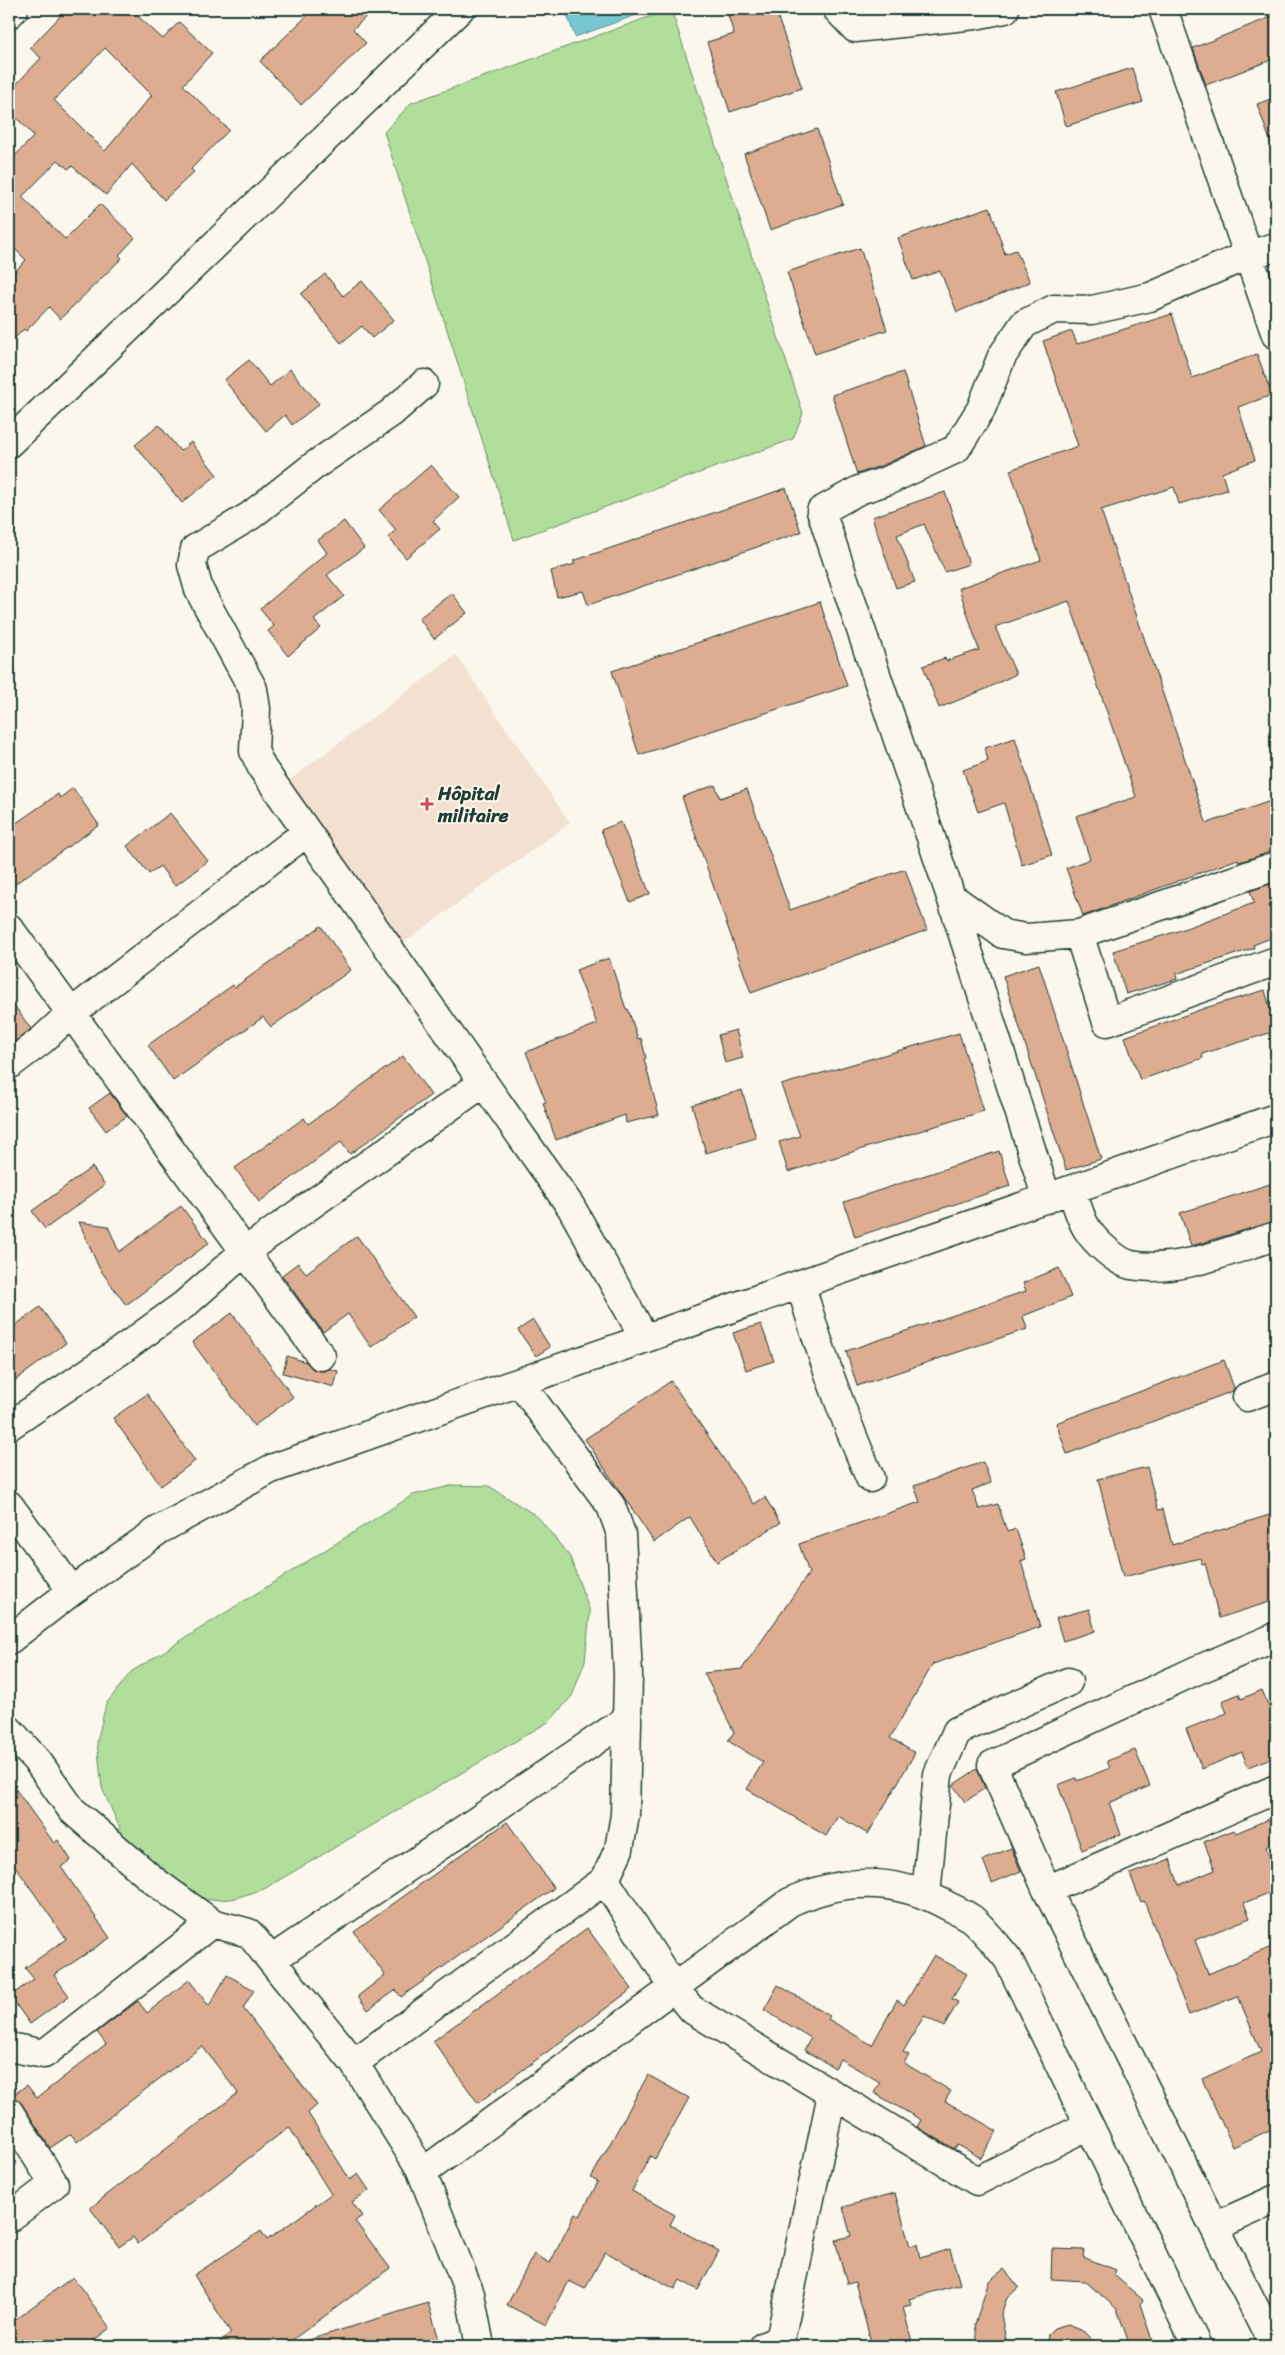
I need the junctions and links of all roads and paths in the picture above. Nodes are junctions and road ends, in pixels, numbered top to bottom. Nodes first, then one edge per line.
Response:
1 (14, 9) edge
2 (460, 9) edge
3 (837, 9) edge
4 (1005, 9) edge
5 (1163, 9) edge
6 (9, 14) edge
7 (1276, 247) edge
8 (1248, 255) junction
9 (1276, 335) edge
10 (424, 384) dead end
11 (9, 443) edge
12 (307, 832) junction
13 (1276, 866) edge
14 (950, 897) junction
15 (9, 928) edge
16 (1079, 934) junction
17 (1276, 961) edge
18 (71, 1013) junction
19 (9, 1065) edge
20 (483, 1083) junction
21 (1276, 1118) edge
22 (1072, 1190) junction
23 (1047, 1199) junction
24 (1276, 1236) edge
25 (244, 1252) junction
26 (801, 1285) junction
27 (644, 1337) junction
28 (321, 1356) dead end
29 (520, 1383) junction
30 (1276, 1386) edge
31 (1247, 1397) dead end
32 (9, 1426) edge
33 (870, 1478) dead end
34 (9, 1505) edge
35 (72, 1591) junction
36 (1276, 1637) edge
37 (9, 1640) edge
38 (1068, 1682) dead end
39 (627, 1719) junction
40 (9, 1730) edge
41 (1276, 1788) edge
42 (605, 1880) junction
43 (1047, 1890) junction
44 (926, 1894) junction
45 (212, 1923) junction
46 (271, 1960) junction
47 (674, 1988) junction
48 (9, 2047) edge
49 (354, 2063) junction
50 (832, 2094) junction
51 (9, 2112) edge
52 (1089, 2125) junction
53 (422, 2173) junction
54 (1276, 2199) edge
55 (9, 2218) edge
56 (1214, 2227) junction
57 (776, 2344) edge
58 (480, 2346) edge
59 (1198, 2346) edge
60 (1274, 2346) edge

1 - 6 street
2 - 11 street
3 - 4 street
5 - 8 street
7 - 8 street
8 - 9 street
8 - 14 street
10 - 12 street
12 - 18 street
12 - 20 street
13 - 16 street
14 - 16 street
14 - 23 street
15 - 18 street
16 - 17 street
18 - 19 street
18 - 25 street
20 - 25 street
20 - 27 street
21 - 22 street
22 - 23 street
22 - 24 street
23 - 26 street
25 - 28 street
25 - 32 street
26 - 27 street
26 - 33 street
27 - 29 street
29 - 35 street
29 - 39 street
30 - 31 street
34 - 35 street
35 - 37 street
36 - 43 street
38 - 44 street
39 - 42 street
39 - 46 street
40 - 45 street
41 - 43 street
42 - 47 street
42 - 49 street
43 - 56 street
44 - 47 street
44 - 52 street
45 - 46 street
45 - 48 street
46 - 49 street
47 - 50 street
47 - 53 street
49 - 53 street
50 - 52 street
50 - 57 street
51 - 55 street
52 - 59 street
53 - 58 street
54 - 56 street
56 - 60 street

